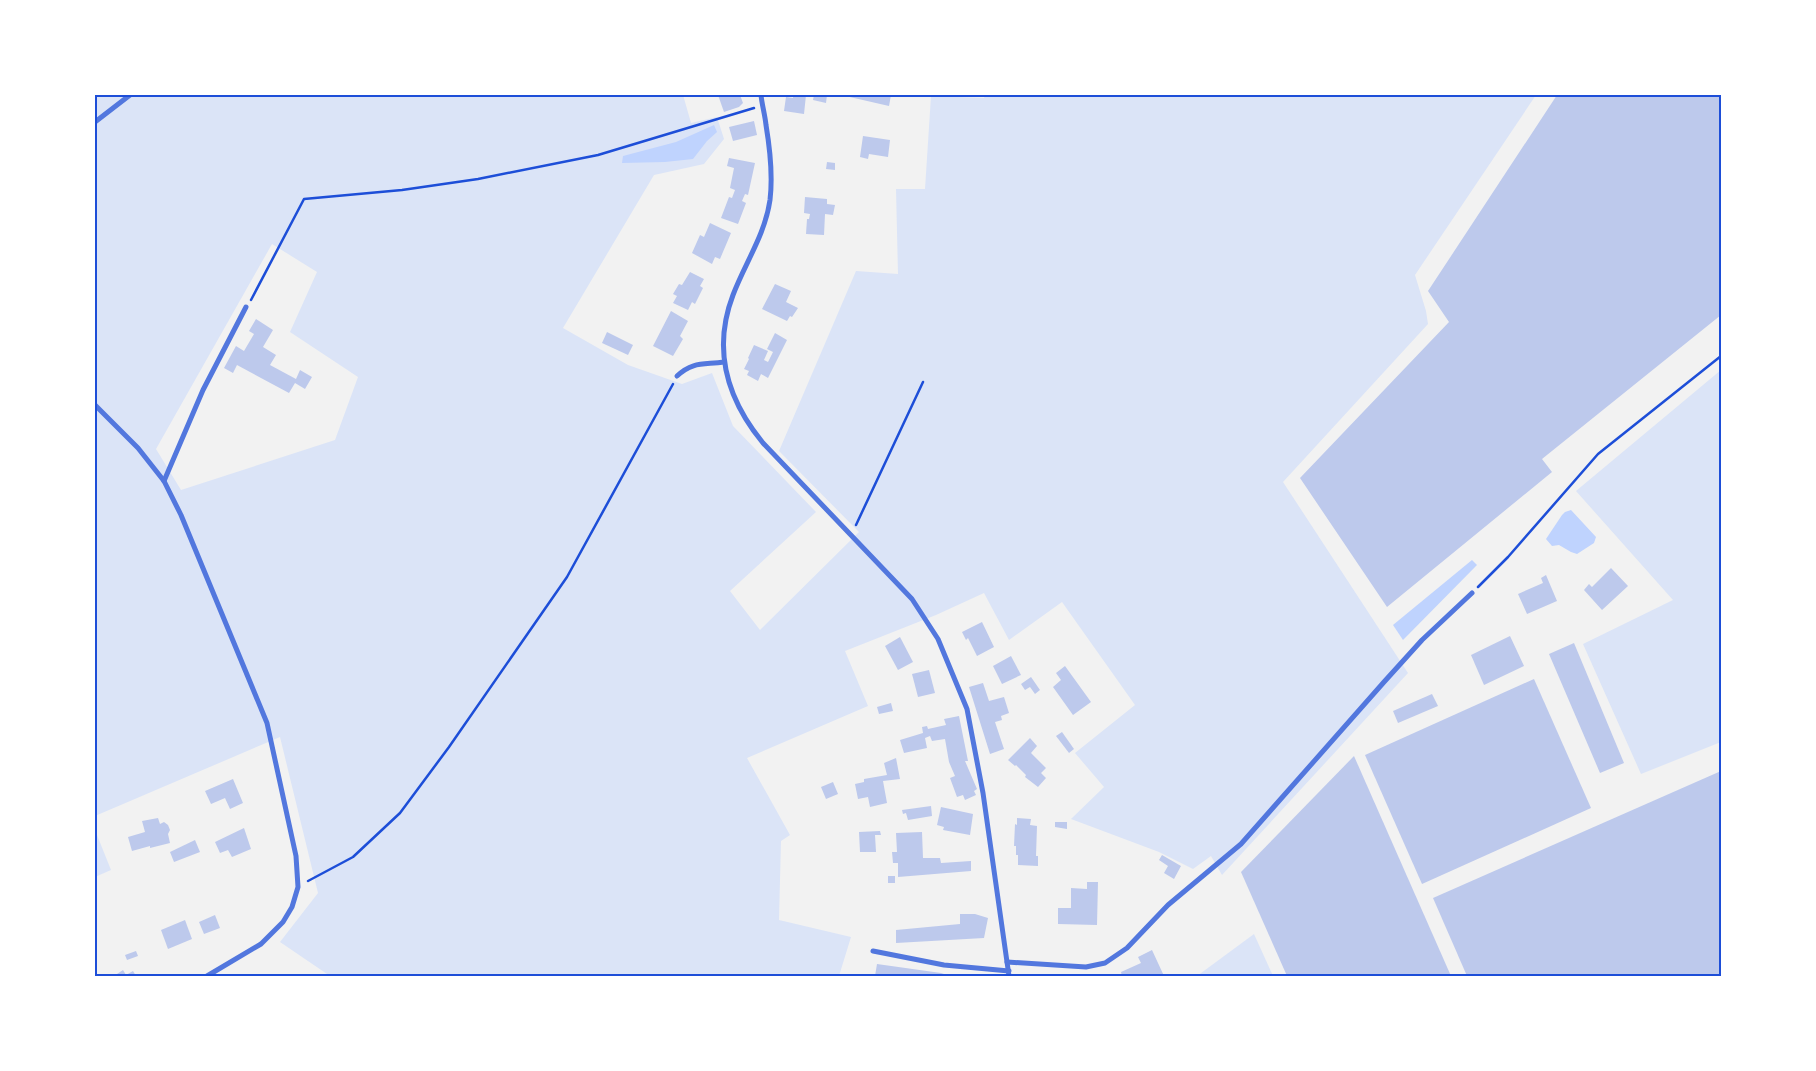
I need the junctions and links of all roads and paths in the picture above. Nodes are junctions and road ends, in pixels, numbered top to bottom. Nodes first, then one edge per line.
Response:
1 (130, 95) edge
2 (761, 95) edge
3 (762, 106) junction
4 (95, 122) edge
5 (246, 308) joint
6 (1721, 356) edge
7 (724, 362) junction
8 (677, 376) joint
9 (923, 382) dead end
10 (95, 404) edge
11 (164, 481) junction
12 (851, 534) junction
13 (1472, 593) joint
14 (298, 887) junction
15 (873, 950) dead end
16 (1008, 962) junction
17 (1009, 973) edge
18 (207, 976) edge

1 - 4 street
2 - 3 street
3 - 5 path
3 - 7 street
5 - 11 street
6 - 13 path
7 - 8 street
7 - 12 street
8 - 14 path
9 - 12 path
10 - 11 street
11 - 14 street
12 - 16 street
13 - 16 street
14 - 18 street
15 - 17 street
16 - 17 street

